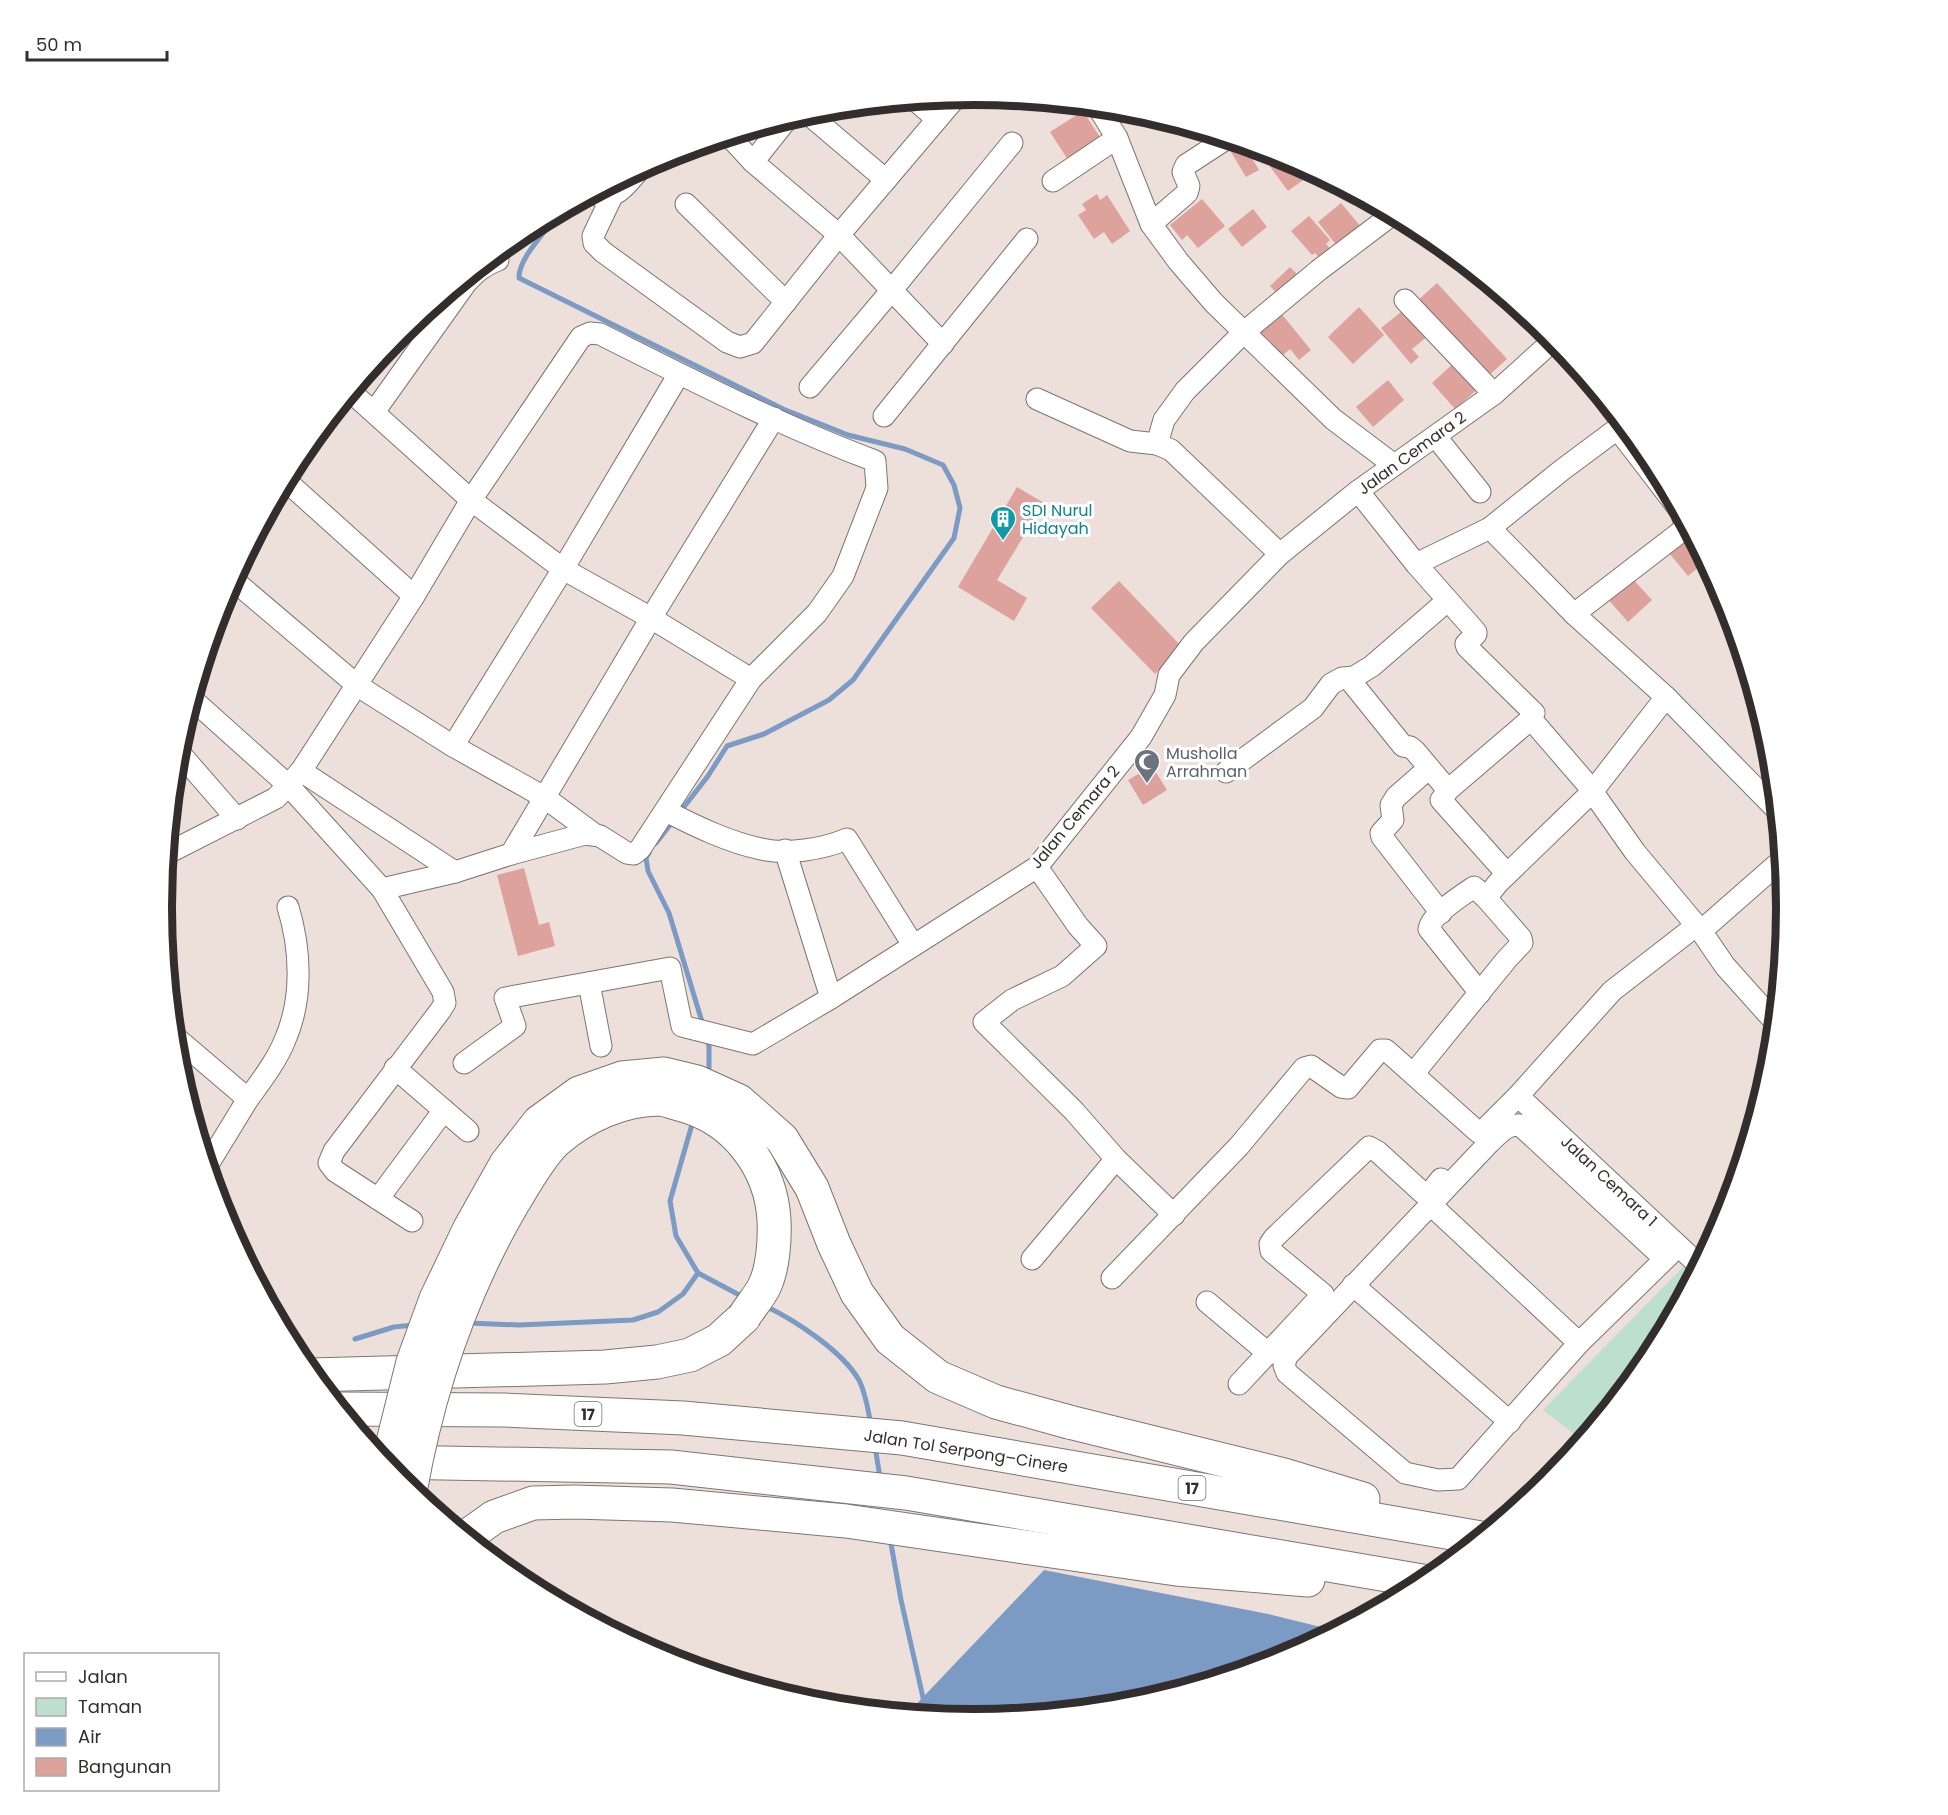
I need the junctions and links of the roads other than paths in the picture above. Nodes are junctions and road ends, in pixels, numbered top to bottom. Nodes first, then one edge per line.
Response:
1 (948, 106) edge
2 (923, 107) edge
3 (1103, 116) edge
4 (937, 119) junction
5 (816, 120) edge
6 (779, 129) edge
7 (1117, 138) junction
8 (735, 142) edge
9 (1012, 143) dead end
10 (1219, 144) edge
11 (753, 162) junction
12 (886, 180) junction
13 (1053, 181) dead end
14 (627, 185) edge
15 (609, 194) edge
16 (601, 198) edge
17 (686, 204) dead end
18 (1386, 219) edge
19 (1151, 224) junction
20 (839, 236) junction
21 (1027, 239) dead end
22 (891, 291) junction
23 (460, 292) edge
24 (1406, 300) dead end
25 (786, 302) junction
26 (1243, 333) junction
27 (943, 344) junction
28 (1547, 346) edge
29 (679, 374) junction
30 (810, 387) dead end
31 (1494, 393) junction
32 (356, 396) edge
33 (1037, 399) dead end
34 (374, 412) junction
35 (884, 416) dead end
36 (774, 418) junction
37 (1623, 436) edge
38 (1436, 437) junction
39 (1157, 444) junction
40 (1394, 465) junction
41 (292, 486) edge
42 (1358, 491) junction
43 (1480, 492) dead end
44 (471, 500) junction
45 (1490, 528) junction
46 (1682, 531) edge
47 (1280, 554) junction
48 (1416, 564) junction
49 (563, 569) junction
50 (240, 585) edge
51 (414, 596) junction
52 (1447, 601) junction
53 (1574, 614) junction
54 (651, 618) junction
55 (1349, 679) junction
56 (751, 680) junction
57 (358, 686) junction
58 (1666, 697) junction
59 (198, 704) edge
60 (1531, 719) junction
61 (453, 746) junction
62 (185, 760) edge
63 (1429, 768) junction
64 (1226, 772) dead end
65 (295, 778) junction
66 (1448, 790) junction
67 (1592, 792) junction
68 (544, 797) junction
69 (1770, 803) edge
70 (666, 811) junction
71 (237, 819) junction
72 (594, 834) junction
73 (173, 850) edge
74 (785, 850) junction
75 (511, 854) junction
76 (1775, 865) edge
77 (1037, 867) junction
78 (455, 872) junction
79 (1507, 874) junction
80 (382, 889) junction
81 (1486, 898) junction
82 (288, 907) dead end
83 (1441, 913) junction
84 (1699, 928) junction
85 (913, 945) junction
86 (589, 983) junction
87 (1480, 993) junction
88 (831, 998) junction
89 (1769, 1016) edge
90 (184, 1044) edge
91 (601, 1046) dead end
92 (464, 1063) dead end
93 (395, 1068) junction
94 (1414, 1073) junction
95 (1518, 1096) junction
96 (248, 1100) junction
97 (444, 1110) junction
98 (468, 1131) dead end
99 (1483, 1131) junction
100 (212, 1158) edge
101 (1116, 1159) junction
102 (378, 1199) junction
103 (1431, 1205) junction
104 (1174, 1215) junction
105 (412, 1221) dead end
106 (1672, 1252) junction
107 (1032, 1259) dead end
108 (1694, 1263) edge
109 (1112, 1278) dead end
110 (1353, 1284) junction
111 (1207, 1302) dead end
112 (1579, 1343) junction
113 (1269, 1354) junction
114 (439, 1371) edge
115 (439, 1371) edge
116 (439, 1371) edge
117 (439, 1371) edge
118 (322, 1375) edge
119 (1239, 1384) dead end
120 (348, 1409) edge
121 (1510, 1422) junction
122 (390, 1457) edge
123 (395, 1462) edge
124 (412, 1480) edge
125 (472, 1533) edge
126 (1474, 1535) edge
127 (1473, 1536) edge
128 (1413, 1579) edge
129 (1399, 1588) edge

1 - 4 street
2 - 4 street
3 - 7 street
4 - 12 street
5 - 12 street
6 - 11 street
7 - 13 street
7 - 19 street
8 - 11 street
9 - 22 street
10 - 19 street
11 - 20 street
12 - 20 street
14 - 15 street
16 - 25 street
17 - 25 street
18 - 26 street
19 - 26 street
20 - 22 street
20 - 25 street
21 - 27 street
22 - 27 street
22 - 30 street
23 - 34 street
24 - 31 street
26 - 39 street
26 - 40 street
27 - 35 street
28 - 31 street, Jalan Cemara 2
29 - 36 street
29 - 44 street
29 - 49 street
31 - 38 street, Jalan Cemara 2
32 - 34 street
33 - 39 street
34 - 44 street
36 - 54 street
36 - 56 street
37 - 45 street
38 - 40 street, Jalan Cemara 2
38 - 43 street
39 - 47 street
40 - 42 street, Jalan Cemara 2
41 - 51 street
42 - 47 street, Jalan Cemara 2
42 - 48 street
44 - 49 street
44 - 51 street
45 - 48 street
45 - 53 street
46 - 53 street
47 - 77 street, Jalan Cemara 2
48 - 52 street
49 - 54 street
49 - 61 street
50 - 57 street
51 - 57 street
52 - 55 street
52 - 60 street
53 - 58 street
54 - 56 street
54 - 68 street
55 - 63 street
55 - 64 street
56 - 70 street
57 - 61 street
57 - 65 street
58 - 67 street
58 - 69 street
59 - 65 street
60 - 66 street
60 - 67 street
61 - 68 street
62 - 71 street
63 - 66 street
63 - 83 street
65 - 71 street
65 - 78 street
65 - 80 street
66 - 79 street
67 - 79 street
67 - 84 street
68 - 72 street
68 - 75 street
70 - 72 street
70 - 74 street
71 - 73 street
72 - 75 street
74 - 85 street
74 - 88 street
75 - 78 street
76 - 84 street
77 - 85 street, Jalan Cemara 2
77 - 101 street
78 - 80 street
79 - 81 street
80 - 93 street
81 - 83 street
81 - 87 street
82 - 96 street
83 - 87 street
84 - 89 street
84 - 95 street
85 - 88 street, Jalan Cemara 2
86 - 88 street, Jalan Cemara 2
86 - 91 street
86 - 92 street
87 - 94 street
90 - 96 street
93 - 97 street
93 - 102 street
94 - 99 street
94 - 104 street
95 - 99 street
95 - 106 street, Jalan Cemara 1
96 - 100 street
97 - 98 street
97 - 102 street
99 - 113 street
101 - 104 street
101 - 107 street
102 - 105 street
103 - 106 street
103 - 110 street
103 - 112 street
104 - 109 street
106 - 108 street, Jalan Cemara 1
106 - 112 street
110 - 121 street
110 - 121 street
111 - 113 street
112 - 121 street
113 - 119 street
114 - 118 highway, bridge
115 - 116 highway, bridge
117 - 124 highway, bridge
120 - 127 highway, Jalan Tol Serpong–Cinere / 17
122 - 126 highway, bridge
123 - 128 highway
125 - 129 highway

